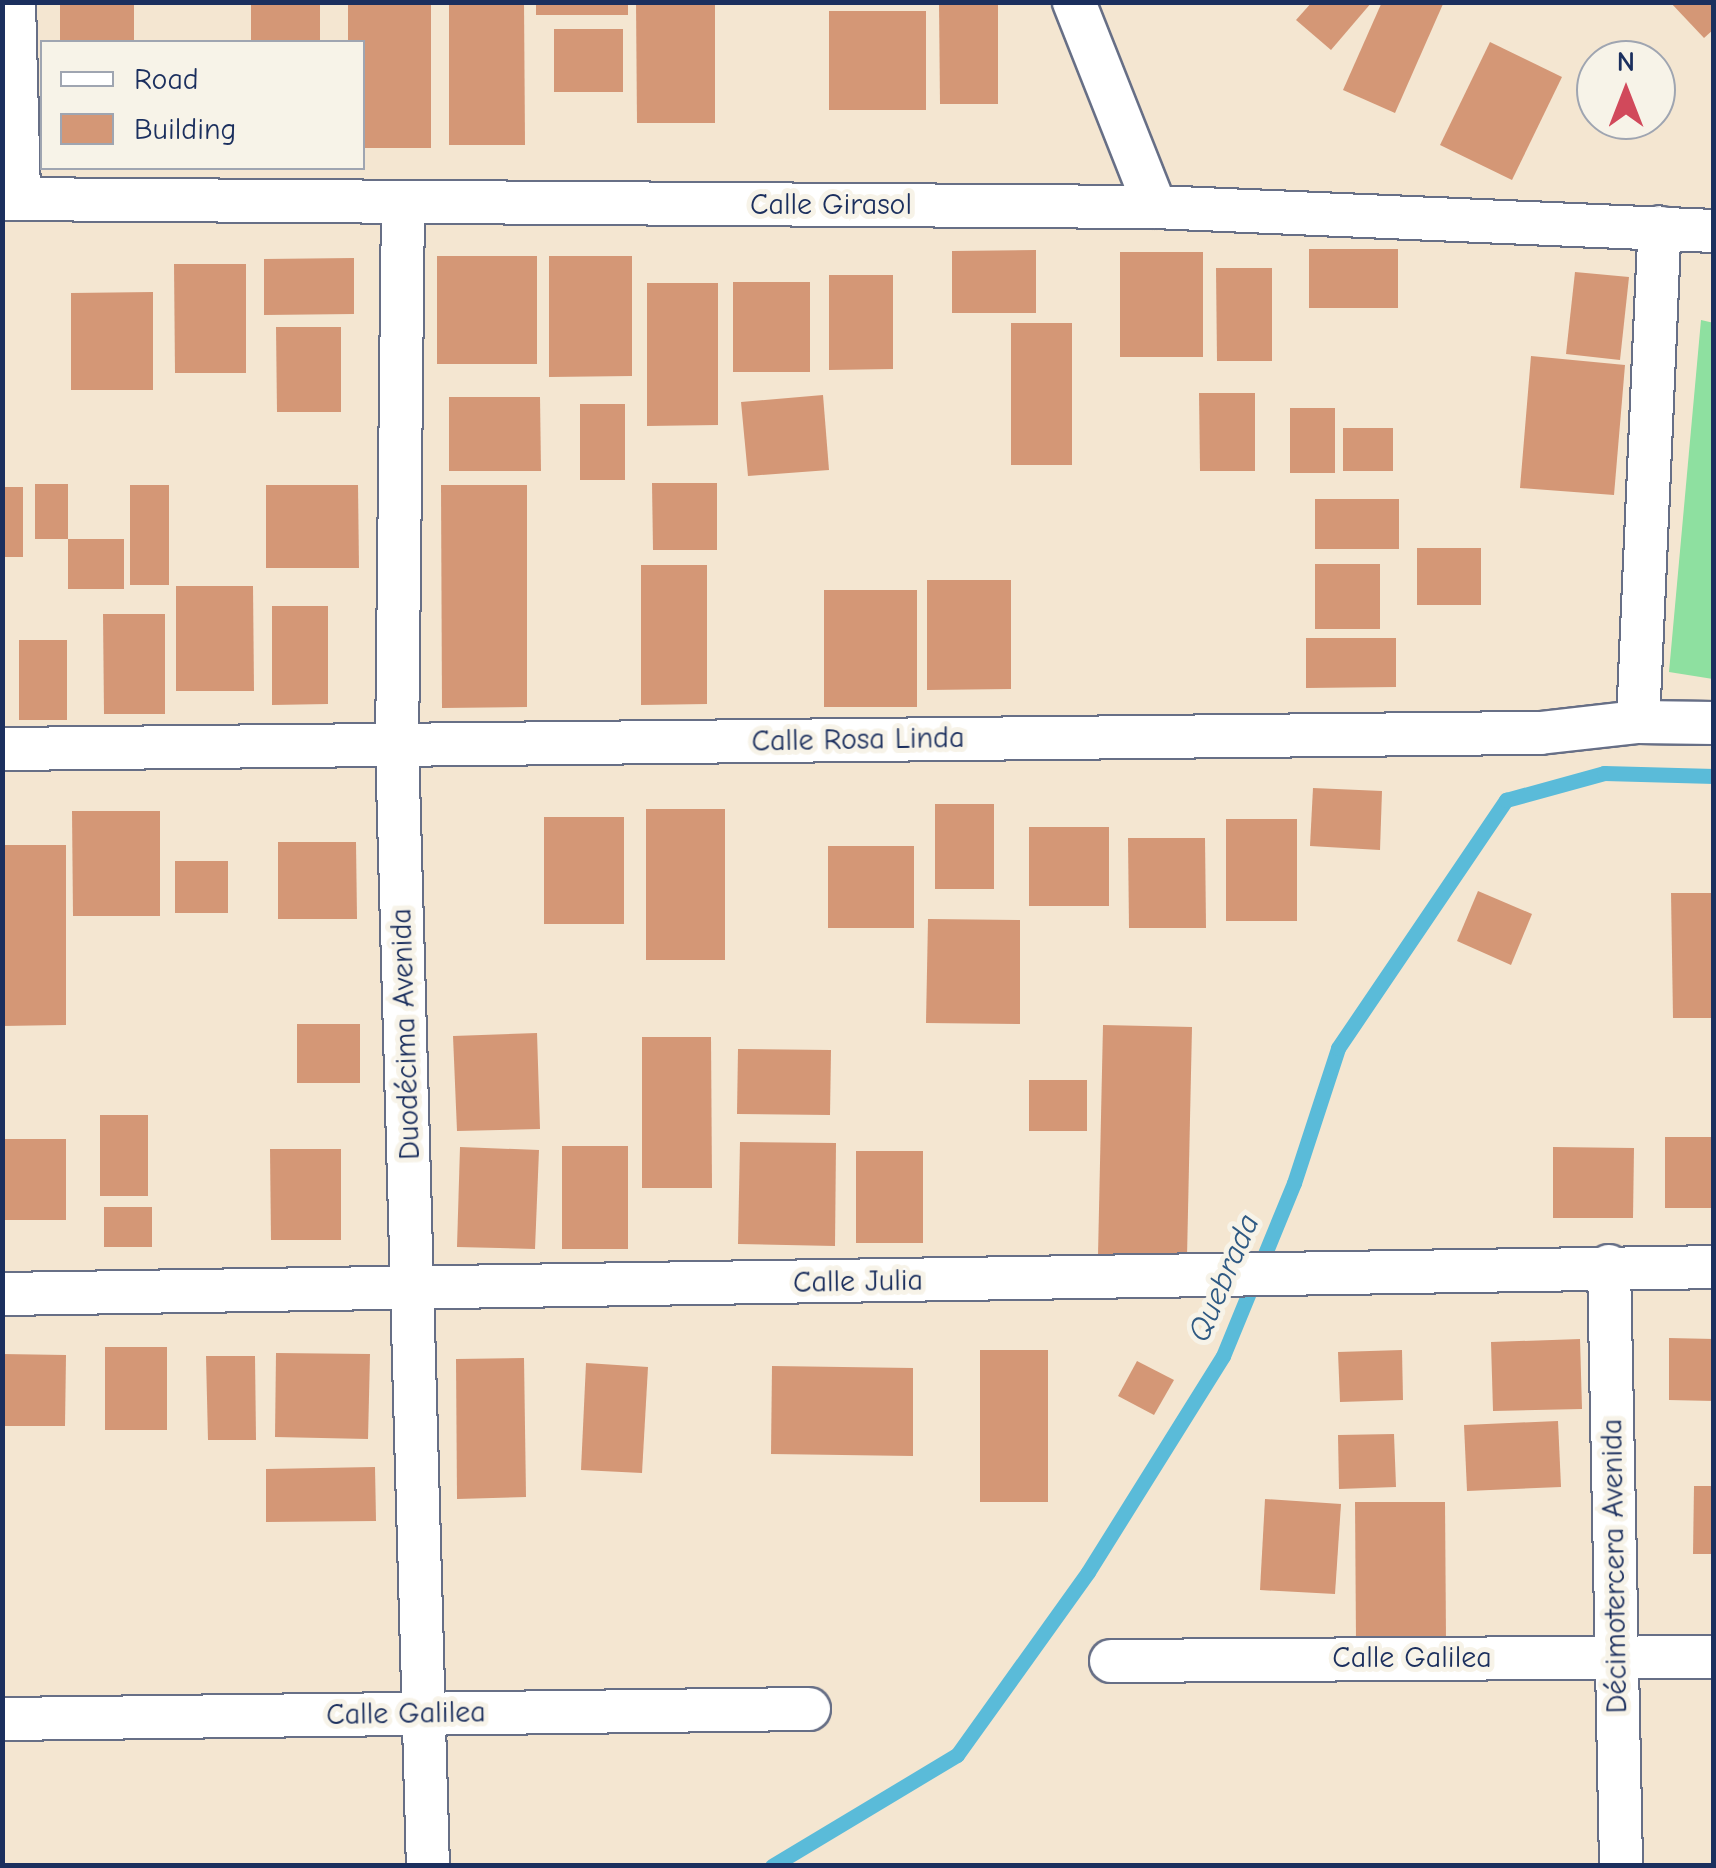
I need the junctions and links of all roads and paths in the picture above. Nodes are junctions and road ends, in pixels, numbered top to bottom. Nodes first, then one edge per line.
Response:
1 (14, 2) edge
2 (1074, 2) edge
3 (11, 199) edge
4 (403, 202) junction
5 (1155, 207) junction
6 (1660, 227) junction
7 (1714, 231) edge
8 (1638, 722) junction
9 (1714, 723) edge
10 (398, 745) junction
11 (2, 748) edge
12 (1610, 1266) junction
13 (1714, 1268) edge
14 (414, 1291) junction
15 (2, 1294) edge
16 (1617, 1656) junction
17 (1714, 1656) edge
18 (1111, 1661) dead end
19 (809, 1708) dead end
20 (428, 1714) junction
21 (2, 1719) edge
22 (428, 1866) edge
23 (1620, 1866) edge

1 - 3 street
2 - 5 street
3 - 4 street, Calle Girasol
4 - 5 street, Calle Girasol
4 - 10 street, Duodécima Avenida
5 - 6 street, Calle Girasol
6 - 7 street, Calle Girasol
6 - 8 street
8 - 9 street, Calle Rosa Linda
8 - 10 street, Calle Rosa Linda
10 - 11 street, Calle Rosa Linda
10 - 14 street, Duodécima Avenida
12 - 13 street, Calle Julia
12 - 14 street, Calle Julia
12 - 16 street, Décimotercera Avenida
14 - 15 street, Calle Julia
14 - 20 street, Duodécima Avenida
16 - 17 street, Calle Galilea
16 - 18 street, Calle Galilea
16 - 23 street, Décimotercera Avenida
19 - 20 street, Calle Galilea
20 - 21 street, Calle Galilea
20 - 22 street, Duodécima Avenida

